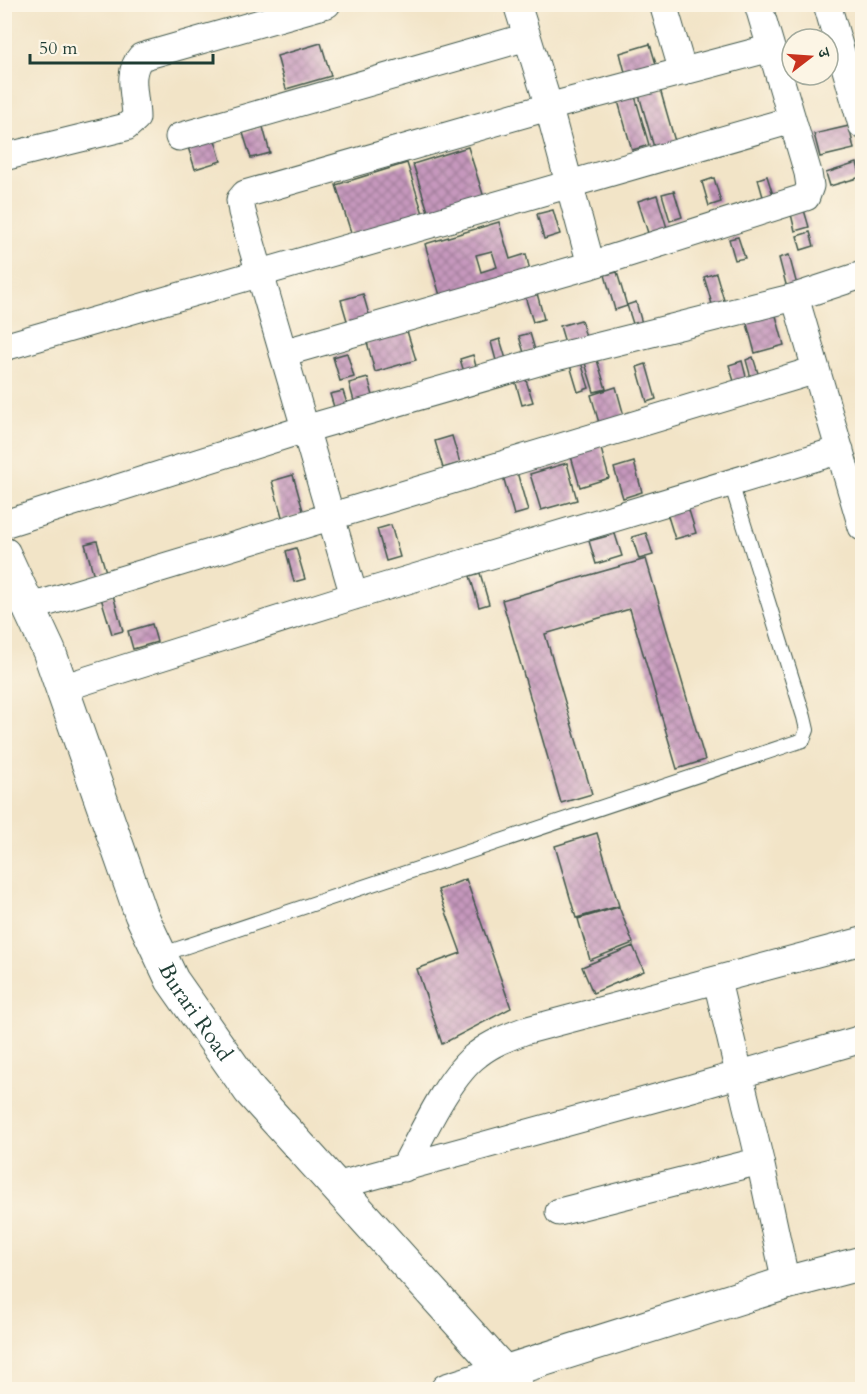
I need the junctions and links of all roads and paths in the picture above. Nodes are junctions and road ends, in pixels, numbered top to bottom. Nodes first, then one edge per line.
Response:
1 (327, 4) edge
2 (518, 4) edge
3 (663, 4) edge
4 (758, 4) edge
5 (827, 4) edge
6 (527, 37) junction
7 (771, 48) junction
8 (683, 72) junction
9 (548, 107) junction
10 (792, 120) junction
11 (862, 125) edge
12 (179, 136) dead end
13 (4, 157) edge
14 (570, 184) junction
15 (591, 265) junction
16 (261, 274) junction
17 (862, 275) edge
18 (795, 297) junction
19 (4, 348) edge
20 (283, 352) junction
21 (816, 370) junction
22 (305, 429) junction
23 (840, 450) junction
24 (731, 483) junction
25 (329, 517) junction
26 (4, 524) edge
27 (862, 527) edge
28 (4, 554) edge
29 (354, 596) junction
30 (28, 608) junction
31 (62, 688) junction
32 (862, 941) edge
33 (160, 955) junction
34 (717, 981) junction
35 (862, 1039) edge
36 (741, 1073) junction
37 (760, 1161) junction
38 (404, 1168) junction
39 (336, 1186) junction
40 (559, 1212) dead end
41 (862, 1263) edge
42 (786, 1283) junction
43 (510, 1381) edge
44 (447, 1389) edge

1 - 13 street
2 - 6 street
3 - 8 street
4 - 7 street
5 - 11 street
6 - 9 street
6 - 12 street
7 - 8 street
7 - 10 street
8 - 9 street
9 - 14 street
9 - 16 street
10 - 14 street
10 - 15 street
14 - 15 street
14 - 16 street
15 - 20 street
16 - 19 street
16 - 20 street
17 - 18 street
18 - 21 street
18 - 22 street
20 - 22 street
21 - 23 street
21 - 25 street
22 - 25 street
22 - 26 street
23 - 24 street
23 - 27 street
24 - 29 street
24 - 33 lane
25 - 29 street
25 - 30 street
28 - 30 main road, Burari Road
29 - 31 street
30 - 31 main road, Burari Road
31 - 33 main road, Burari Road
32 - 34 street
33 - 39 main road, Burari Road
34 - 36 street
34 - 38 street
35 - 36 street
36 - 37 street
36 - 38 street
37 - 40 street
37 - 42 street
38 - 39 street
39 - 43 main road, Burari Road
41 - 42 main road
42 - 43 main road
43 - 44 main road

